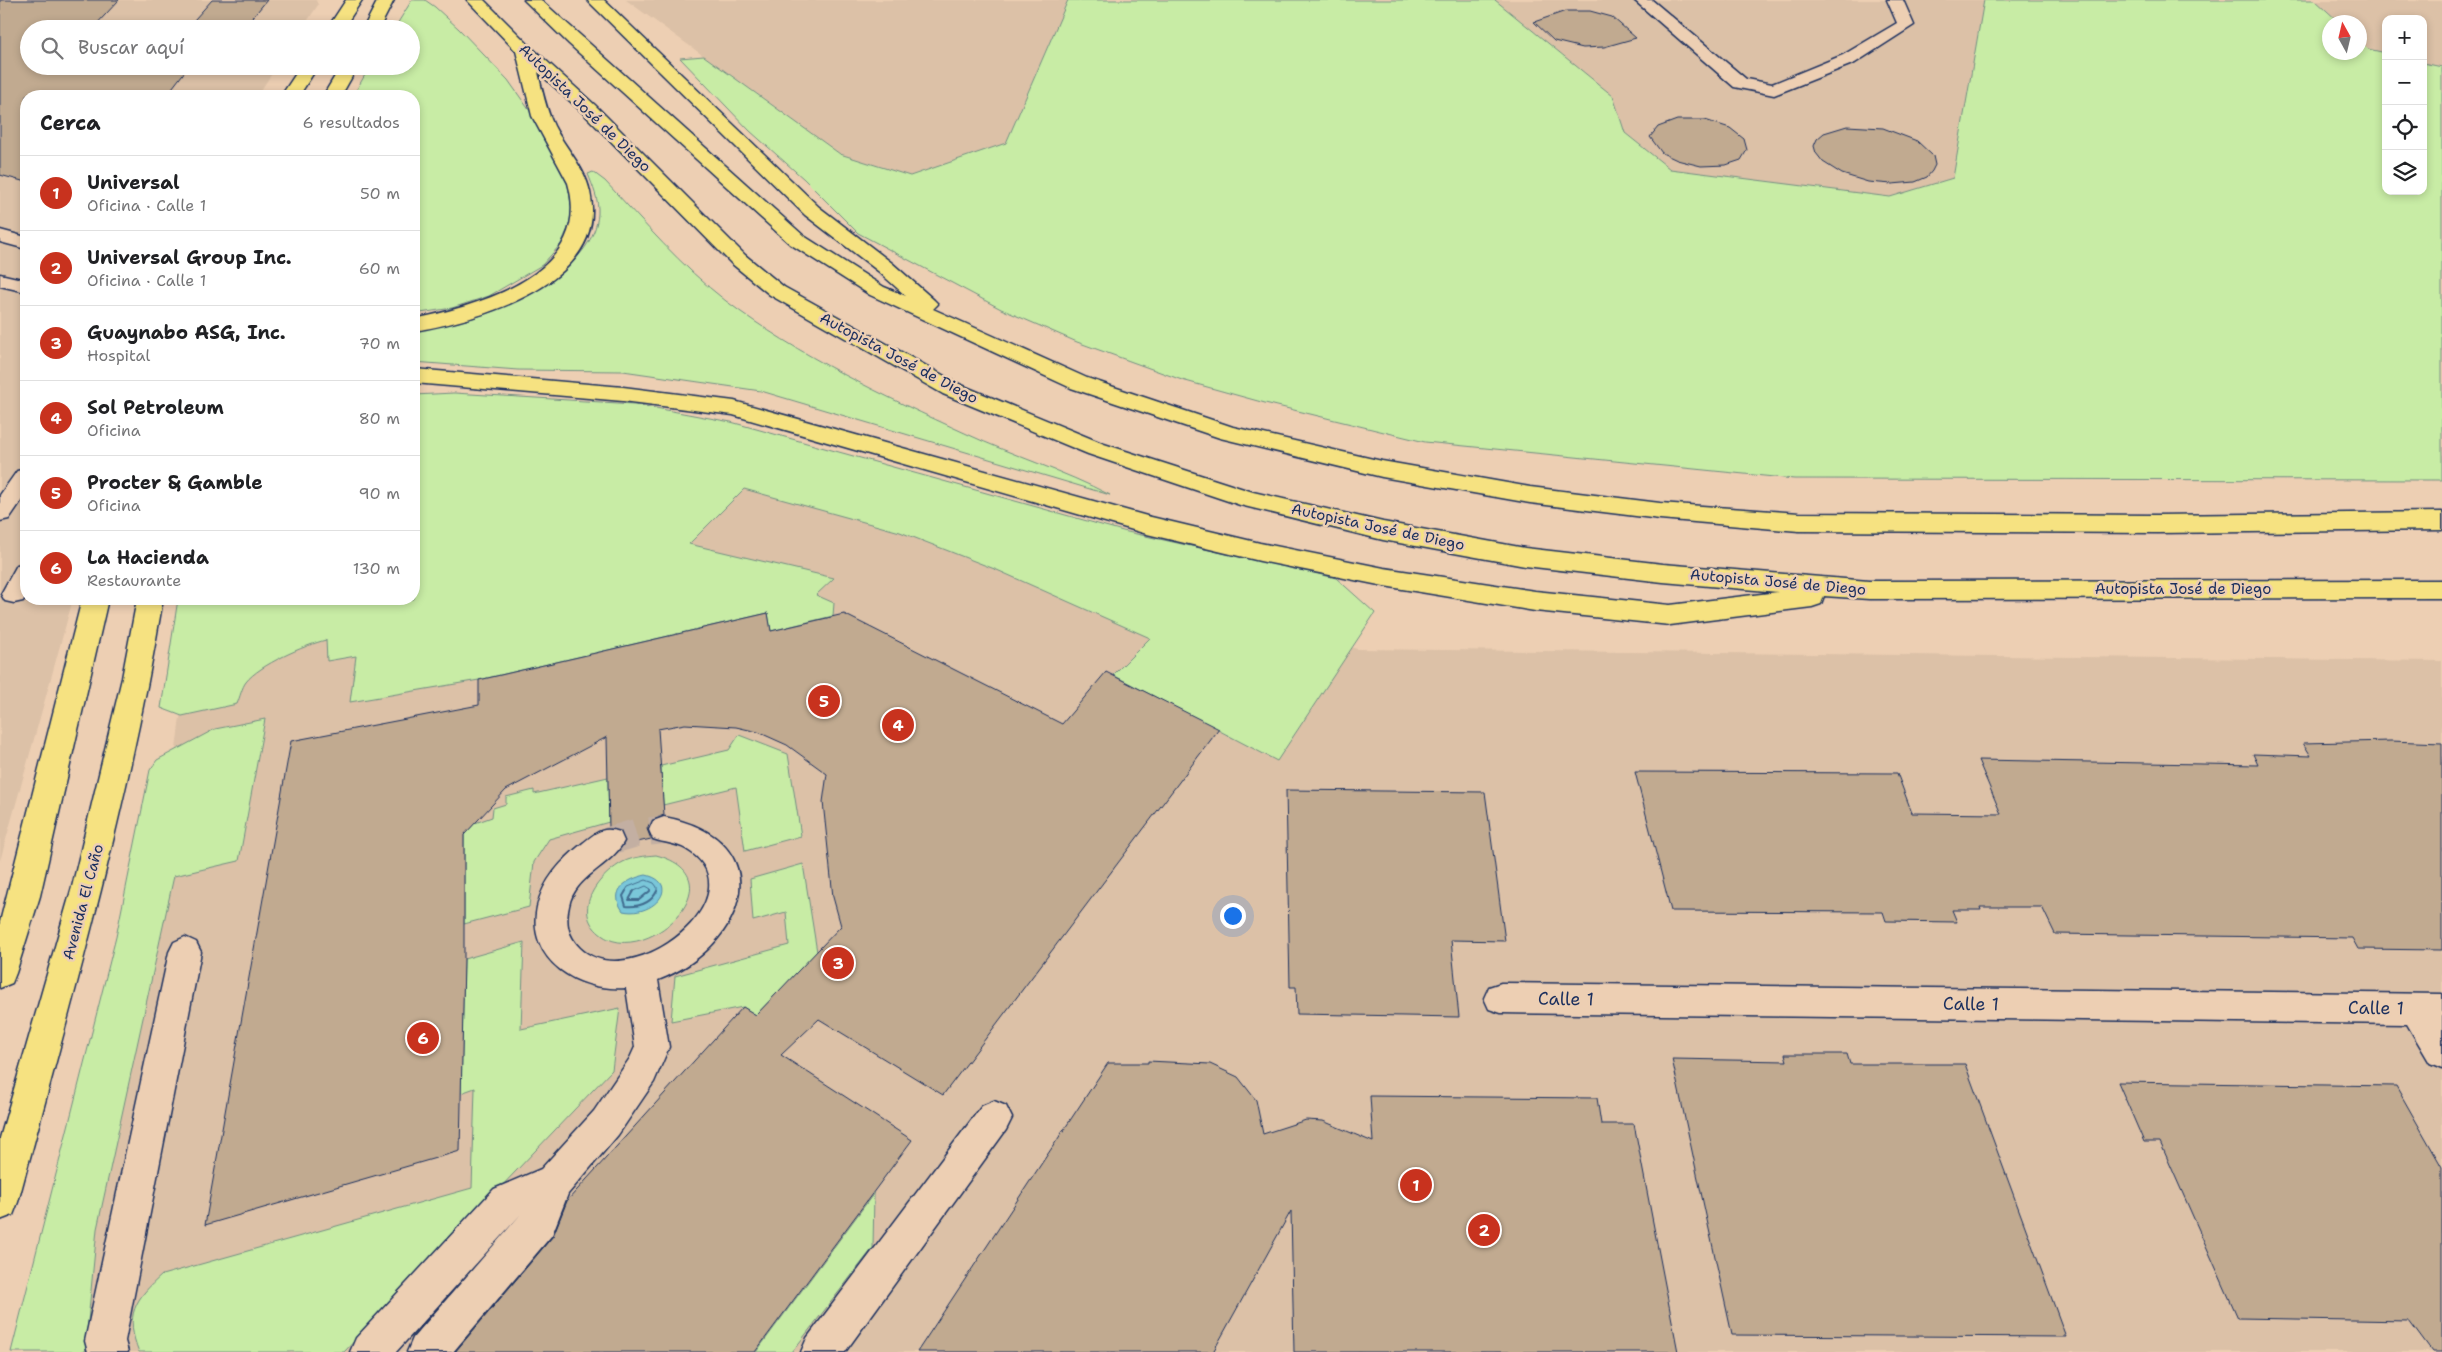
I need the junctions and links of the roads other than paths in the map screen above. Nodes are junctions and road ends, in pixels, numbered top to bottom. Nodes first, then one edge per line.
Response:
1 (354, 0) edge
2 (386, 0) edge
3 (475, 0) edge
4 (532, 0) edge
5 (595, 0) edge
6 (1642, 0) edge
7 (1895, 0) edge
8 (334, 1) dead end
9 (323, 20) edge
10 (341, 20) edge
11 (376, 20) edge
12 (524, 50) junction
13 (291, 75) edge
14 (304, 75) edge
15 (345, 75) edge
16 (345, 75) edge
17 (285, 90) edge
18 (294, 90) edge
19 (336, 90) edge
20 (340, 90) edge
21 (0, 236) edge
22 (20, 241) edge
23 (0, 280) edge
24 (20, 285) edge
25 (949, 322) junction
26 (420, 324) edge
27 (420, 377) edge
28 (511, 385) junction
29 (420, 391) edge
30 (20, 485) edge
31 (0, 512) edge
32 (2442, 521) edge
33 (2442, 589) edge
34 (1869, 590) junction
35 (94, 605) edge
36 (149, 605) edge
37 (664, 830) tunnel mouth
38 (609, 841) tunnel mouth
39 (185, 952) dead end
40 (640, 971) junction
41 (0, 974) edge
42 (1501, 998) dead end
43 (2429, 1009) edge
44 (2442, 1052) edge
45 (994, 1118) dead end
46 (554, 1182) junction
47 (0, 1202) edge
48 (108, 1352) edge
49 (370, 1352) edge
50 (427, 1352) edge
51 (821, 1352) edge

1 - 10 main road
2 - 11 main road
3 - 12 main road, Autopista José de Diego
4 - 25 main road
5 - 25 main road
6 - 7 street
8 - 9 main road
12 - 26 main road
12 - 34 main road, Autopista José de Diego
13 - 17 main road
14 - 18 main road
15 - 19 main road
16 - 20 main road
21 - 22 street
23 - 24 street
25 - 32 main road
27 - 28 main road
28 - 29 main road
28 - 34 main road
30 - 31 street
33 - 34 main road, Autopista José de Diego
35 - 41 main road
36 - 47 main road, Avenida El Caño
37 - 40 street
38 - 40 street
39 - 48 street
40 - 46 street
42 - 43 street, Calle 1
43 - 44 street
45 - 51 street
46 - 49 street
46 - 50 street

